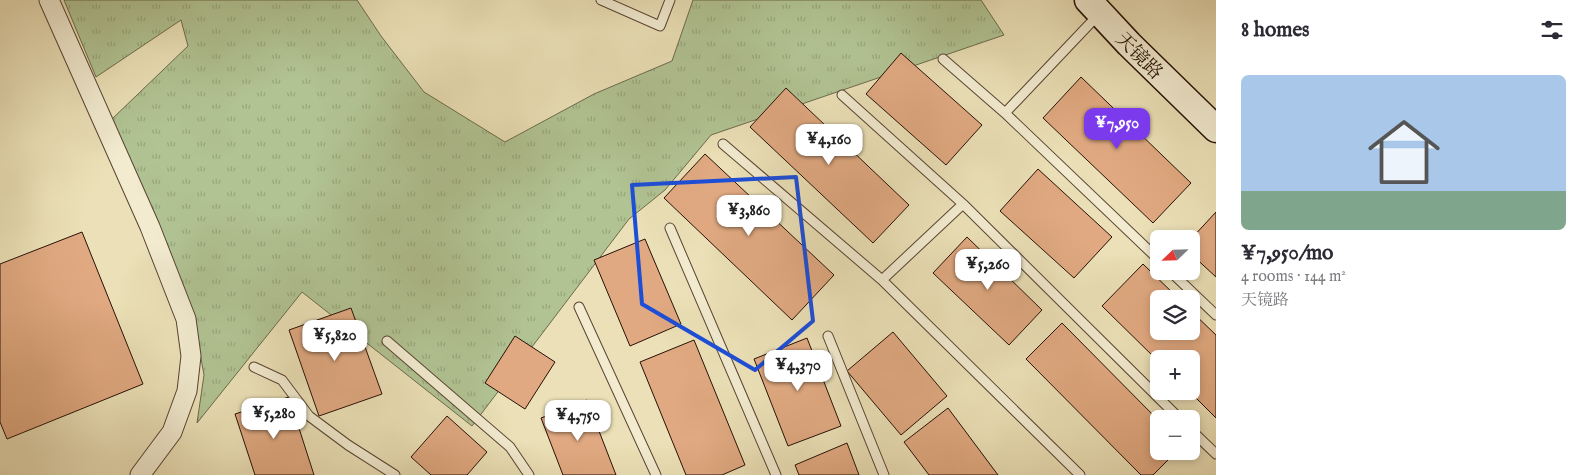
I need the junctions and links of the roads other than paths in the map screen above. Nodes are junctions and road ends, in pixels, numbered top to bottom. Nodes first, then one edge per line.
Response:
1 (49, 0) edge
2 (601, 0) edge
3 (670, 0) edge
4 (1094, 7) edge
5 (943, 59) dead end
6 (842, 95) dead end
7 (1005, 113) junction
8 (1216, 130) edge
9 (724, 144) dead end
10 (963, 204) junction
11 (670, 228) dead end
12 (1150, 251) edge
13 (882, 280) junction
14 (1179, 280) edge
15 (579, 307) dead end
16 (1216, 315) edge
17 (828, 336) dead end
18 (387, 341) dead end
19 (254, 367) dead end
20 (1171, 410) edge
21 (1200, 439) edge
22 (1216, 454) edge
23 (140, 475) edge
24 (395, 475) edge
25 (529, 475) edge
26 (656, 475) edge
27 (776, 475) edge
28 (884, 475) edge
29 (1080, 475) edge

1 - 23 street
2 - 3 lane
4 - 7 lane
4 - 8 street, 天镜路
5 - 7 lane
6 - 10 lane
7 - 12 lane
9 - 13 lane
10 - 13 lane
10 - 20 lane
11 - 27 lane
13 - 29 lane
14 - 16 lane
15 - 26 lane
17 - 28 lane
18 - 25 lane
19 - 24 lane
21 - 22 lane

